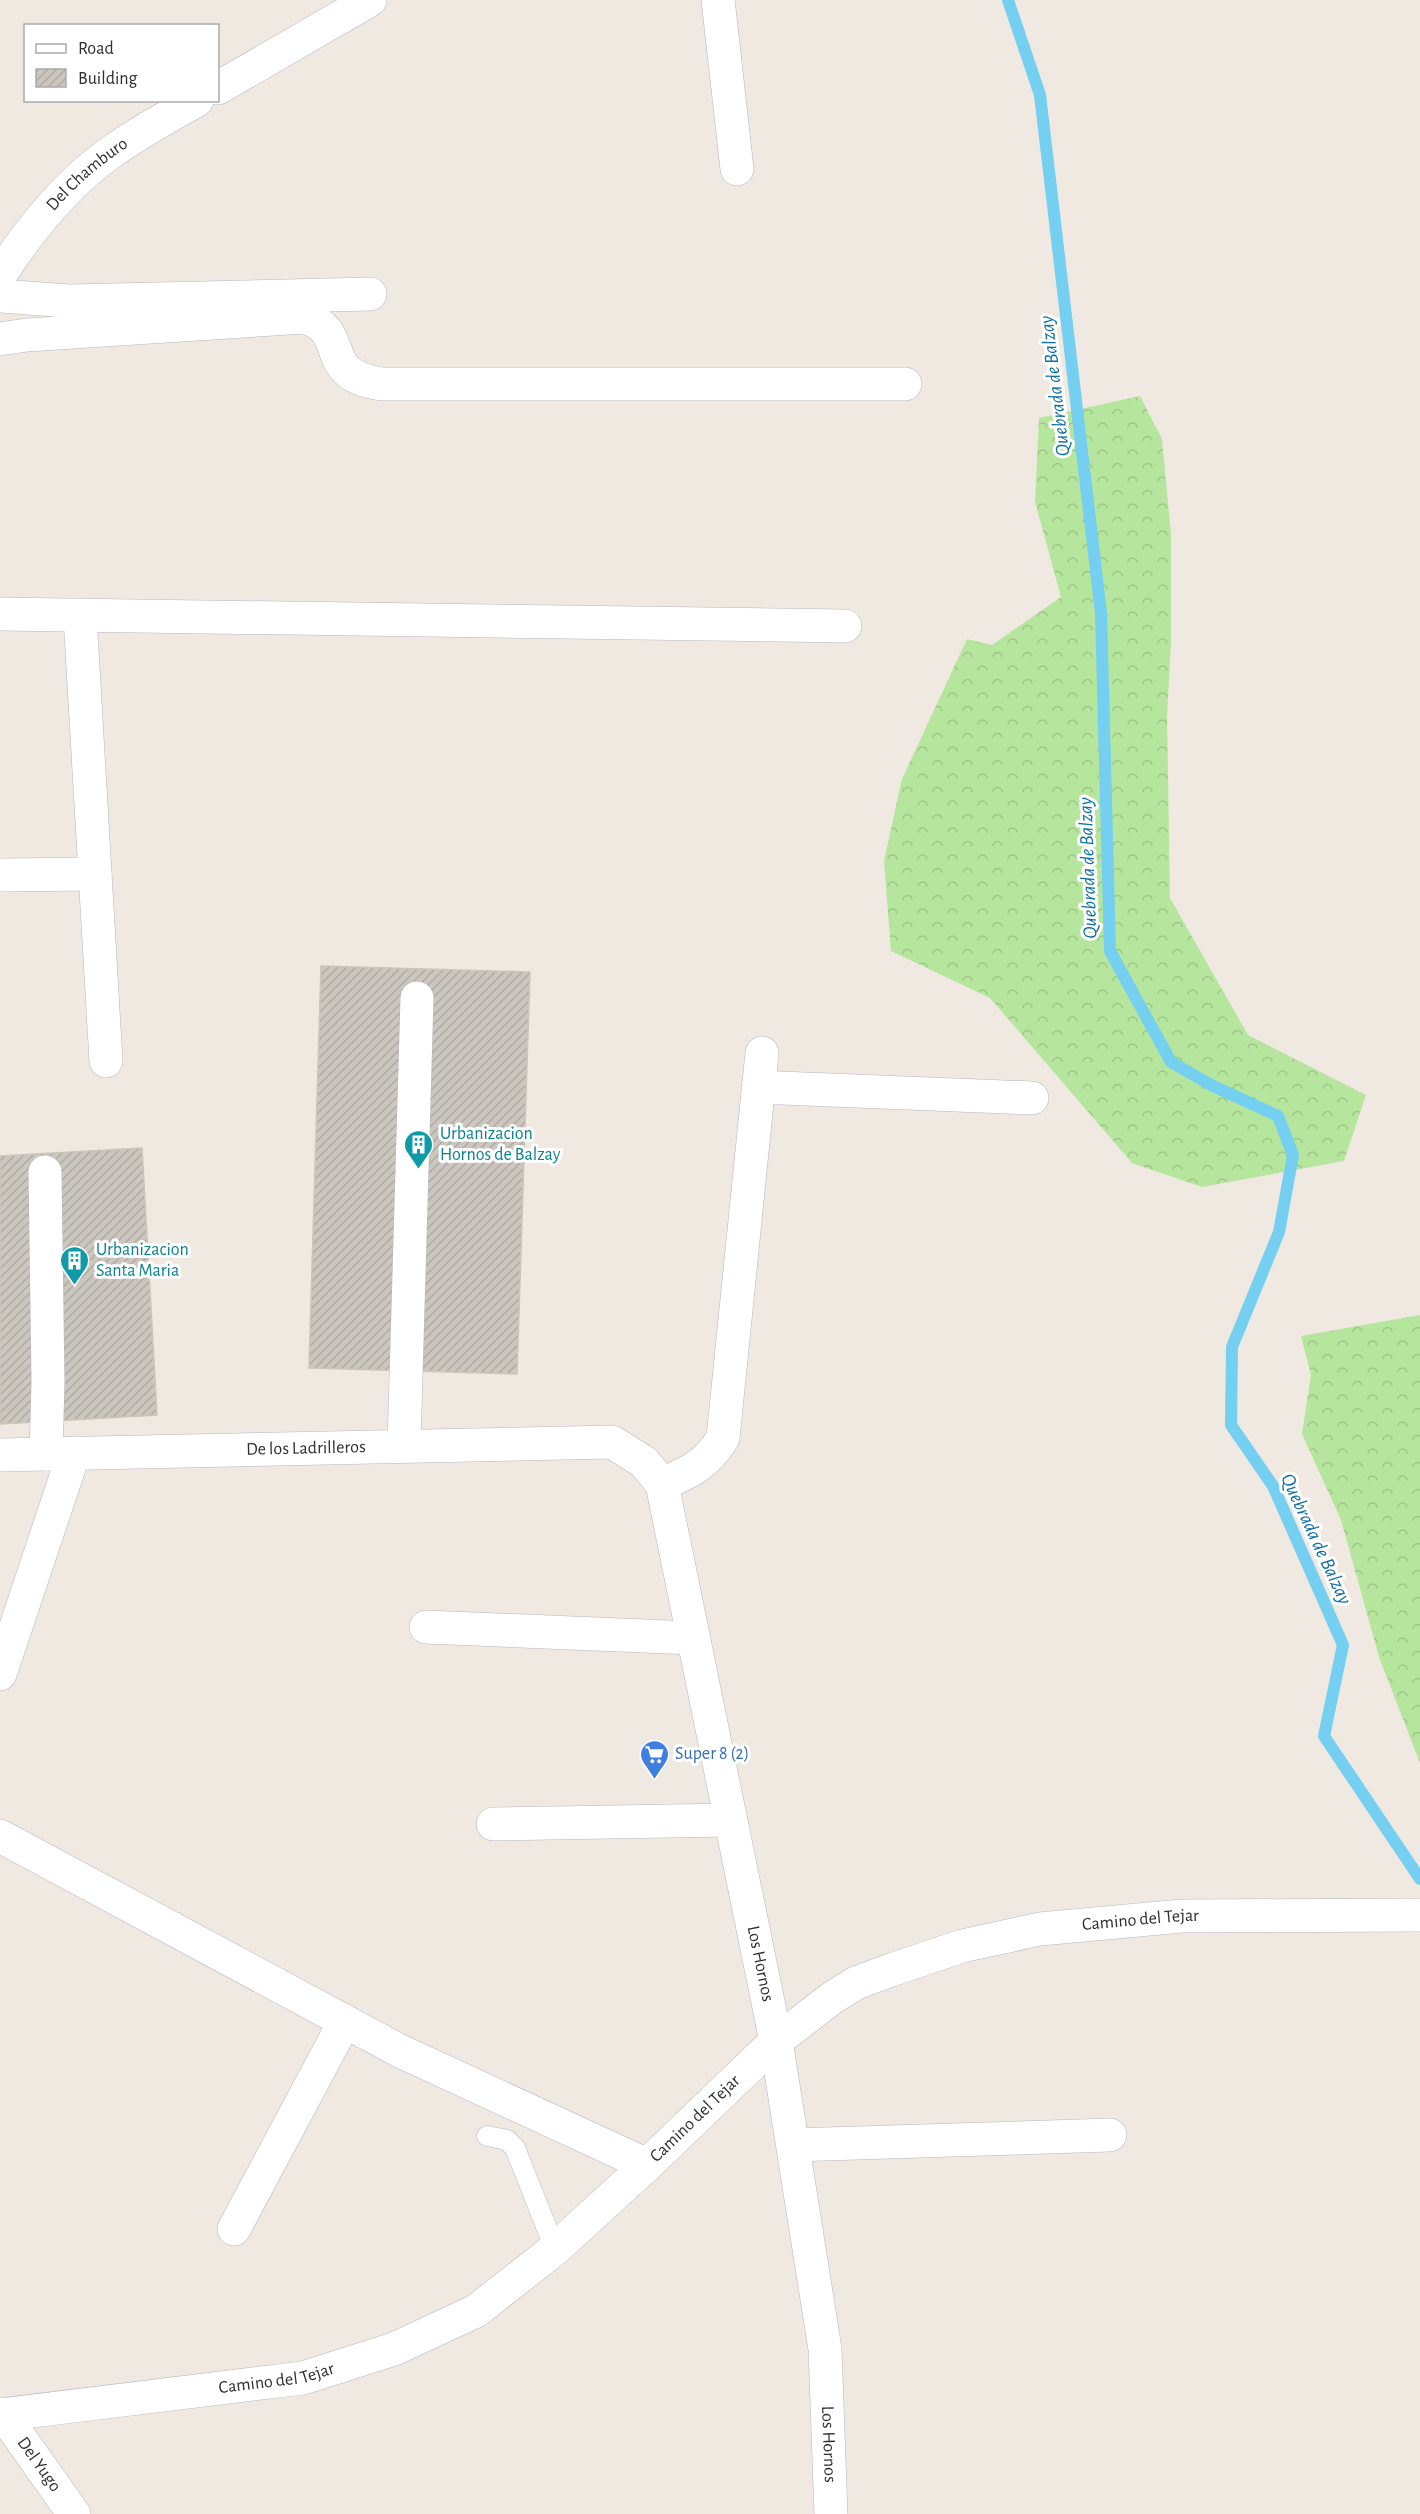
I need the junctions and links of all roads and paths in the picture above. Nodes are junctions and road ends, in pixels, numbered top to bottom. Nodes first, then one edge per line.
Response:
1 (370, 0) edge
2 (718, 0) edge
3 (219, 87) edge
4 (193, 102) edge
5 (737, 169) dead end
6 (0, 275) edge
7 (370, 294) dead end
8 (0, 296) edge
9 (0, 339) edge
10 (905, 384) dead end
11 (0, 614) edge
12 (80, 615) junction
13 (845, 626) dead end
14 (95, 874) junction
15 (0, 875) edge
16 (417, 998) dead end
17 (762, 1053) dead end
18 (106, 1060) dead end
19 (758, 1087) junction
20 (1032, 1098) dead end
21 (45, 1172) dead end
22 (612, 1442) joint
23 (404, 1446) junction
24 (60, 1453) junction
25 (0, 1455) edge
26 (662, 1484) junction
27 (426, 1627) dead end
28 (693, 1638) junction
29 (0, 1674) edge
30 (730, 1820) junction
31 (493, 1824) dead end
32 (0, 1836) edge
33 (1420, 1915) edge
34 (345, 2021) junction
35 (776, 2041) junction
36 (1110, 2135) dead end
37 (487, 2136) dead end
38 (793, 2145) junction
39 (647, 2165) junction
40 (234, 2229) dead end
41 (555, 2249) junction
42 (1, 2414) edge
43 (74, 2514) edge
44 (831, 2514) edge

1 - 3 street
2 - 5 street
4 - 6 street, Del Chamburo
7 - 8 street
9 - 10 street
11 - 12 street
12 - 13 street
12 - 14 street
14 - 15 street
14 - 18 street
16 - 23 street
17 - 19 street
19 - 20 street
19 - 26 street
21 - 24 street
22 - 23 street, De los Ladrilleros
22 - 26 street, Los Hornos
23 - 24 street, De los Ladrilleros
24 - 25 street, De los Ladrilleros
24 - 29 street
26 - 28 street, Los Hornos
27 - 28 street
28 - 30 street, Los Hornos
30 - 31 street
30 - 35 street, Los Hornos
32 - 34 street
33 - 35 street, Camino del Tejar
34 - 39 street
34 - 40 street
35 - 38 street, Los Hornos
35 - 39 street, Camino del Tejar
36 - 38 street
37 - 41 lane
38 - 44 street, Los Hornos
39 - 41 street, Camino del Tejar
41 - 42 street, Camino del Tejar
42 - 43 street, Del Yugo

